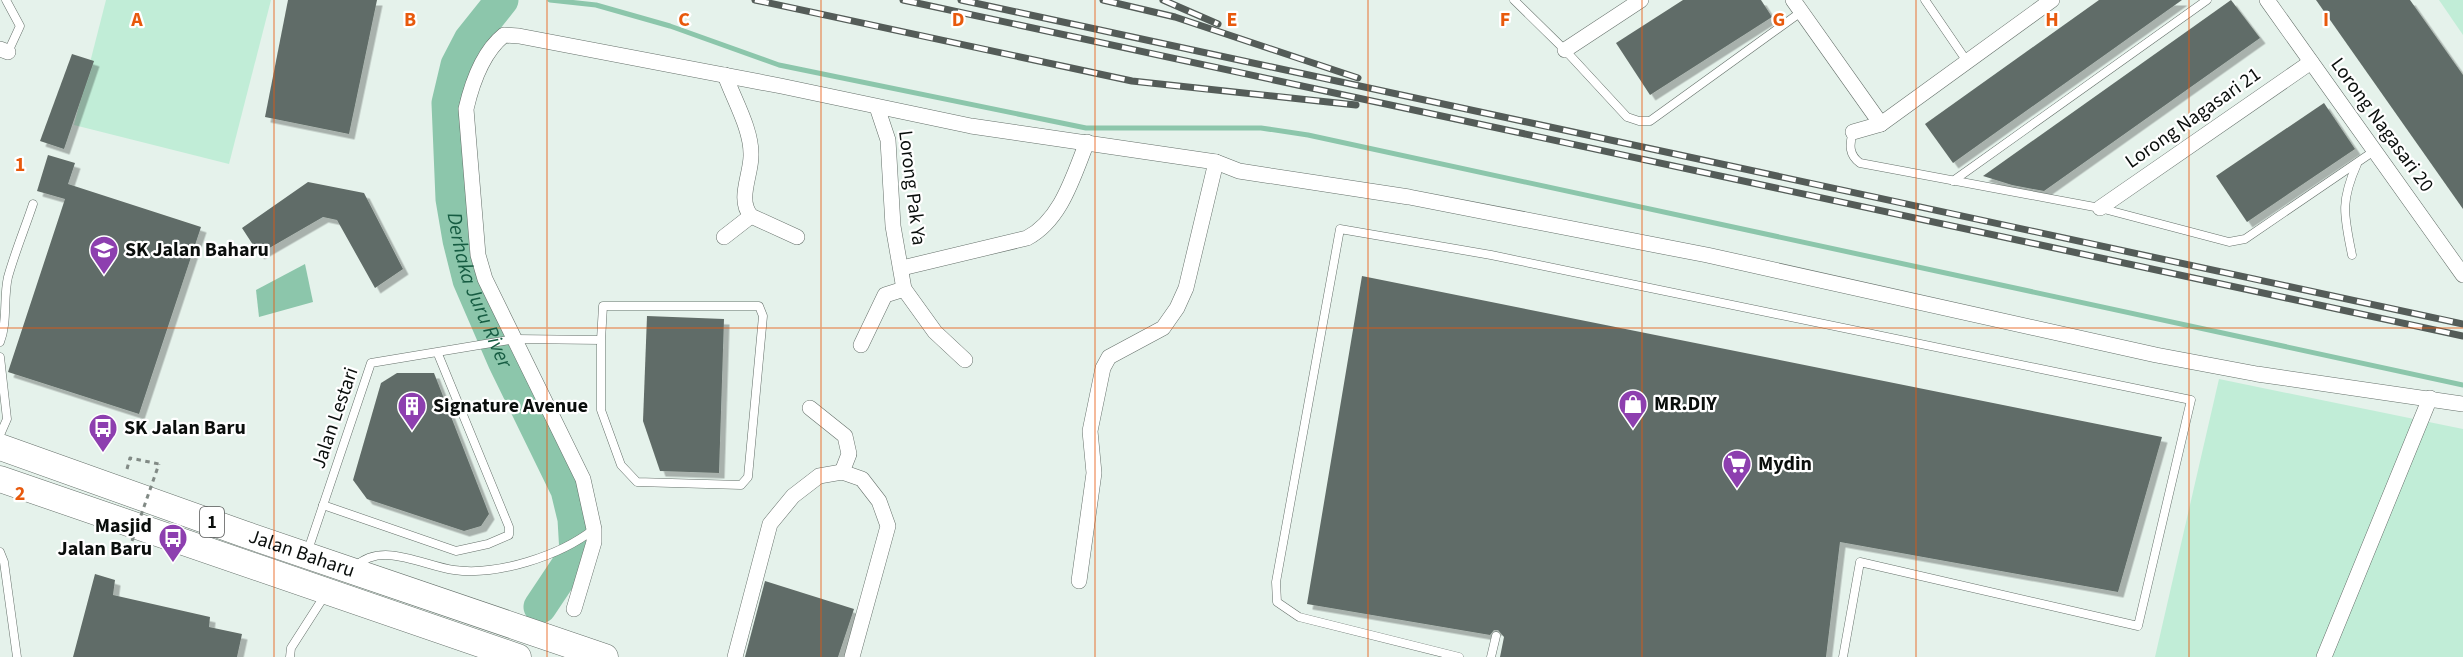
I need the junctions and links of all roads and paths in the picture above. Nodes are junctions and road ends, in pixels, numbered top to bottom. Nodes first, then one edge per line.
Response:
1 (6, 0) edge
2 (1514, 0) edge
3 (1641, 0) edge
4 (1925, 0) edge
5 (2052, 0) edge
6 (2207, 0) edge
7 (2266, 0) edge
8 (1797, 6) edge
9 (4, 50) edge
10 (1565, 50) junction
11 (1966, 60) junction
12 (2311, 62) junction
13 (725, 75) junction
14 (877, 107) junction
15 (1881, 124) junction
16 (1853, 132) joint
17 (1087, 142) junction
18 (2374, 151) junction
19 (1216, 162) junction
20 (2357, 163) junction
21 (1953, 181) junction
22 (33, 204) dead end
23 (2100, 208) junction
24 (751, 216) junction
25 (724, 237) dead end
26 (797, 237) dead end
27 (2352, 255) dead end
28 (902, 268) junction
29 (2463, 275) edge
30 (904, 289) junction
31 (515, 339) junction
32 (601, 340) junction
33 (0, 342) edge
34 (861, 345) dead end
35 (441, 353) junction
36 (0, 357) edge
37 (965, 360) dead end
38 (2430, 398) junction
39 (2463, 404) edge
40 (810, 408) dead end
41 (0, 435) edge
42 (0, 447) edge
43 (130, 458) dead end
44 (842, 472) junction
45 (0, 479) edge
46 (322, 505) junction
47 (589, 533) junction
48 (132, 541) dead end
49 (0, 552) edge
50 (306, 554) junction
51 (353, 569) junction
52 (1079, 581) dead end
53 (327, 591) junction
54 (574, 609) dead end
55 (1496, 636) dead end
56 (17, 657) edge
57 (290, 657) edge
58 (518, 657) edge
59 (605, 657) edge
60 (735, 657) edge
61 (852, 657) edge
62 (1459, 657) edge
63 (1491, 657) edge
64 (1843, 657) edge
65 (2324, 657) edge

1 - 9 lane
2 - 10 lane
3 - 10 street
4 - 11 lane
5 - 11 street
6 - 21 lane
7 - 12 street, Lorong Nagasari 20
8 - 10 lane
8 - 15 street
11 - 15 street
12 - 18 street, Lorong Nagasari 20
12 - 23 street, Lorong Nagasari 21
13 - 14 street
13 - 24 street
13 - 31 street
14 - 17 street
14 - 28 street, Lorong Pak Ya
15 - 16 street
16 - 21 lane
17 - 19 street
17 - 28 street
18 - 20 lane
18 - 29 street, Lorong Nagasari 20
19 - 38 street
19 - 52 street
20 - 23 lane
20 - 27 lane
21 - 23 lane
22 - 33 lane
24 - 25 street
24 - 26 street
28 - 30 street, Lorong Pak Ya
30 - 34 street
30 - 37 street, Lorong Pak Ya
31 - 32 lane, Jalan Lestari
31 - 35 lane, Jalan Lestari
31 - 47 street
32 - 32 lane
35 - 46 lane, Jalan Lestari
35 - 46 lane
36 - 41 lane
38 - 39 street
38 - 65 street
40 - 44 street
42 - 50 highway, Jalan Baharu / 1
43 - 48 path, bridge
44 - 60 street
44 - 61 street
45 - 53 highway, Jalan Baharu / 1
46 - 50 lane, Jalan Lestari
47 - 51 lane
47 - 54 street
49 - 56 lane
50 - 51 highway, Jalan Baharu / 1
51 - 59 highway, Jalan Baharu / 1
53 - 57 lane
53 - 58 highway, Jalan Baharu / 1
55 - 63 lane
62 - 64 lane

